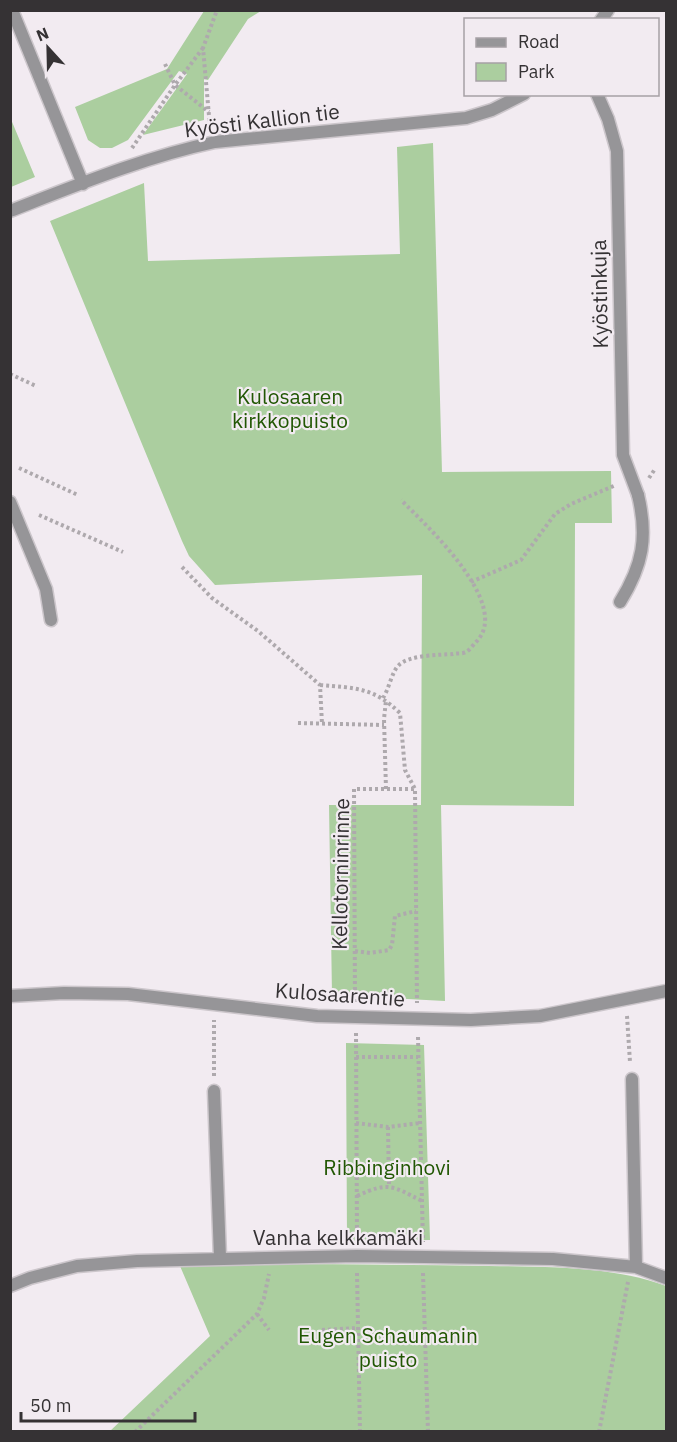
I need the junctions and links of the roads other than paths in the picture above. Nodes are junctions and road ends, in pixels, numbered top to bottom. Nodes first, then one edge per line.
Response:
1 (12, 10) edge
2 (520, 96) edge
3 (598, 96) edge
4 (83, 184) junction
5 (10, 211) edge
6 (10, 502) edge
7 (620, 602) dead end
8 (51, 620) dead end
9 (666, 991) edge
10 (10, 996) edge
11 (632, 1079) road end
12 (214, 1091) road end
13 (220, 1258) junction
14 (636, 1267) junction
15 (666, 1278) edge
16 (10, 1286) edge

1 - 4 street
2 - 4 street, Kyösti Kallion tie
3 - 7 street, Kyöstinkuja
4 - 5 street, Kyösti Kallion tie
6 - 8 street
9 - 10 street, Kulosaarentie
11 - 14 street
12 - 13 street
13 - 14 street, Vanha kelkkamäki
13 - 16 street, Vanha kelkkamäki
14 - 15 street, Vanha kelkkamäki

